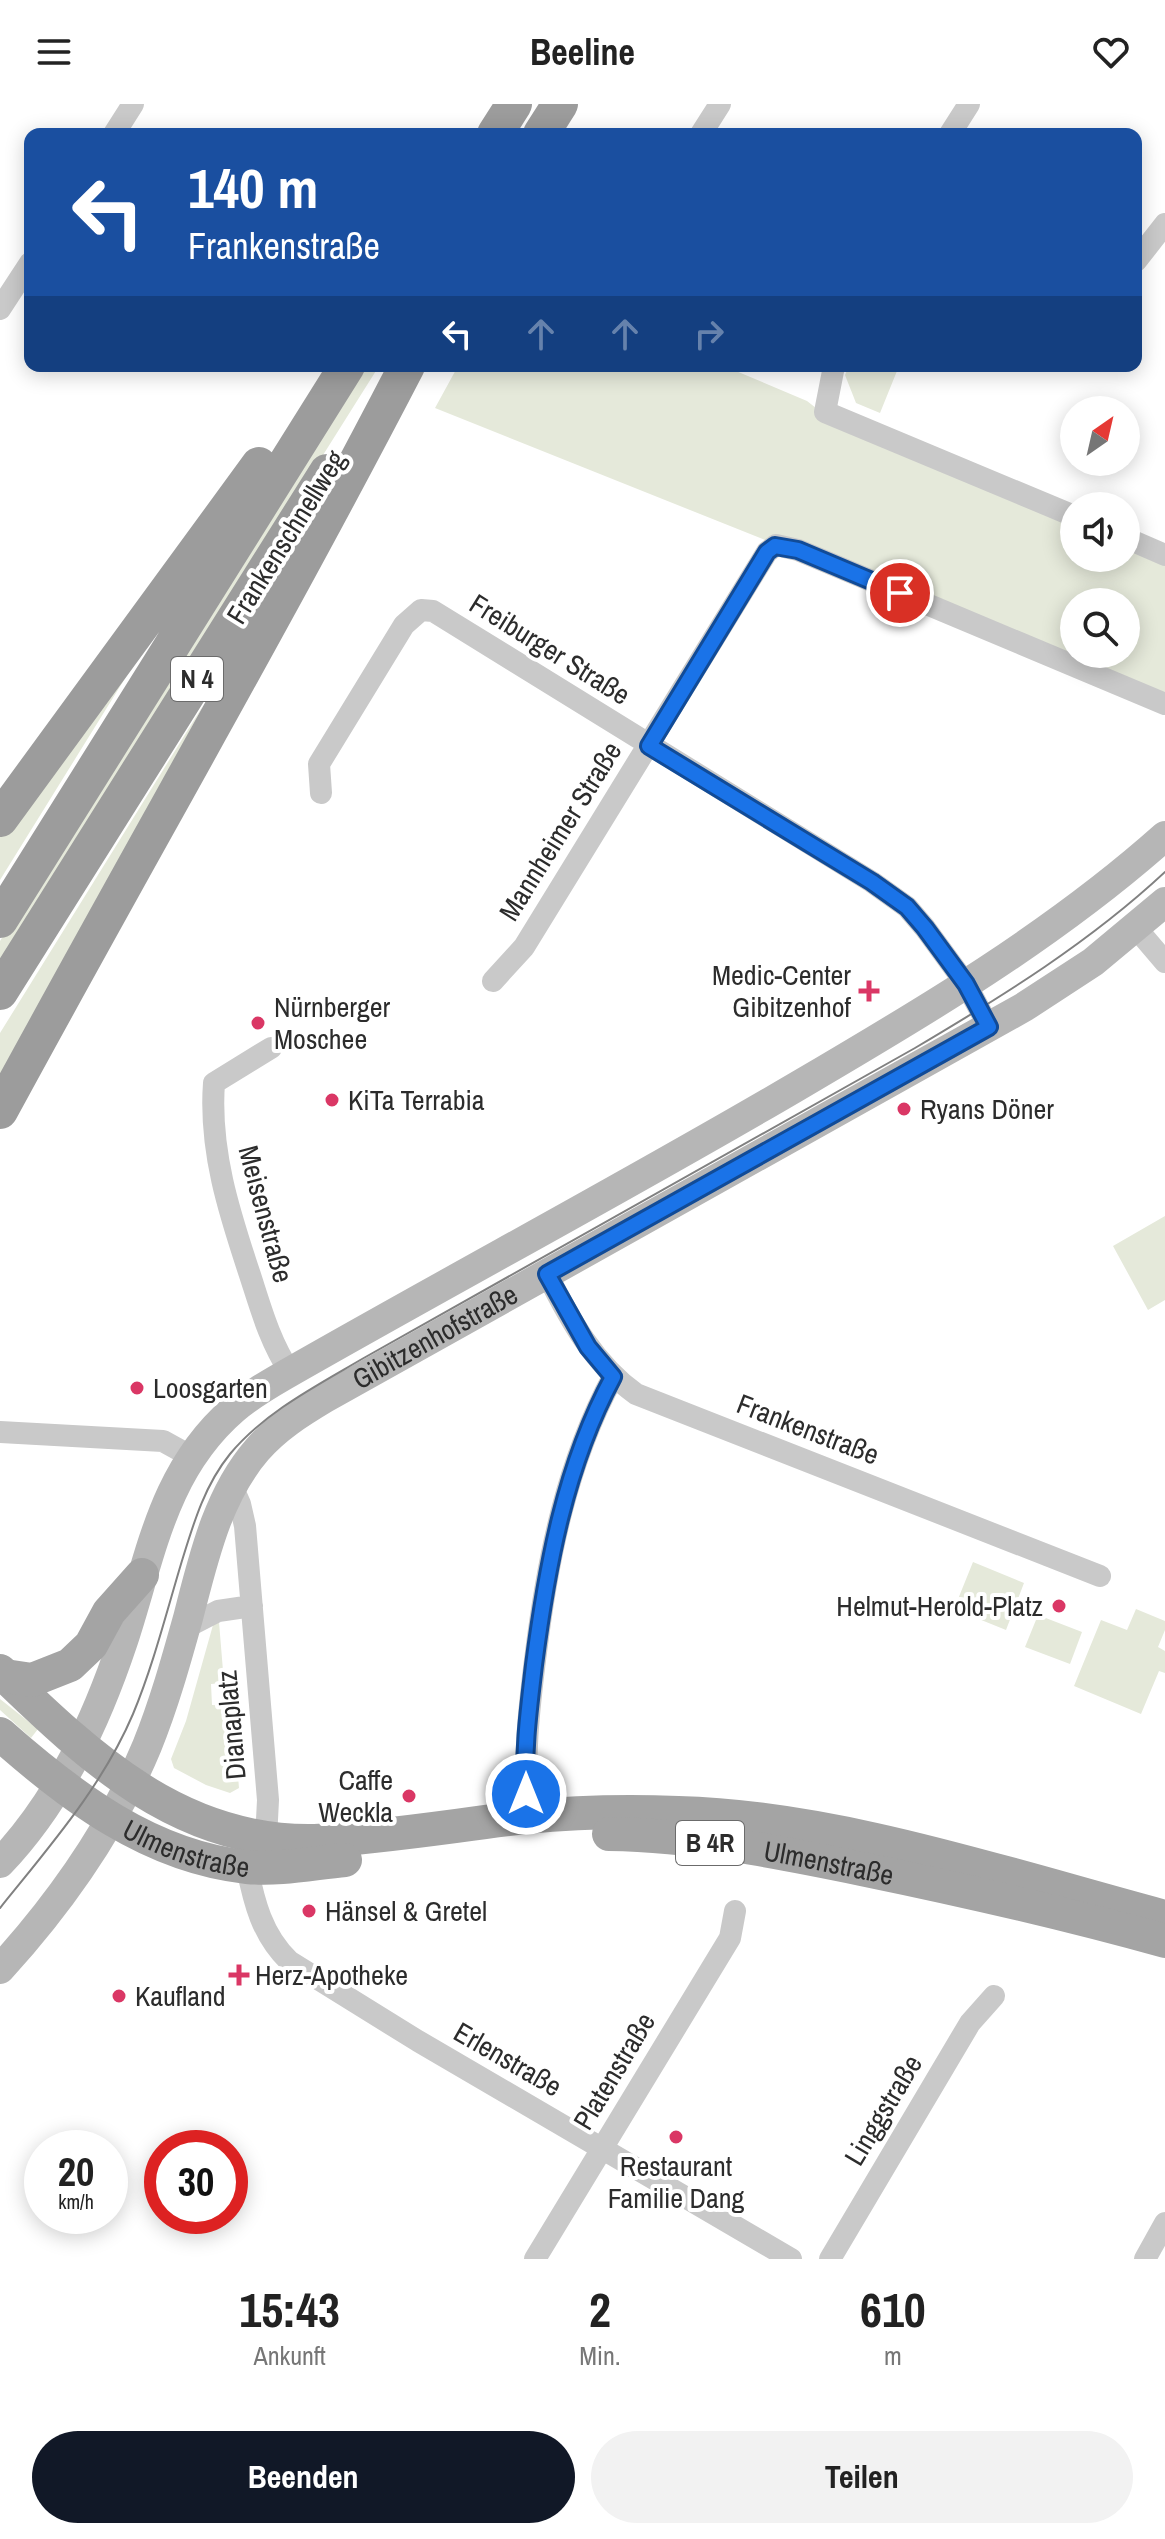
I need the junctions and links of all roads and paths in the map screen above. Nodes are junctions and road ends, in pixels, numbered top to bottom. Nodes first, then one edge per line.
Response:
1 (133, 104) edge
2 (514, 104) edge
3 (560, 104) edge
4 (720, 104) edge
5 (969, 104) edge
6 (118, 128) edge
7 (499, 128) edge
8 (545, 128) edge
9 (705, 128) edge
10 (954, 128) edge
11 (1165, 224) edge
12 (1142, 253) edge
13 (24, 272) edge
14 (0, 309) edge
15 (325, 372) edge
16 (343, 372) edge
17 (390, 372) edge
18 (404, 372) edge
19 (833, 372) edge
20 (1060, 510) edge
21 (1140, 544) edge
22 (1165, 555) edge
23 (1165, 704) edge
24 (649, 746) junction
25 (321, 793) dead end
26 (0, 819) edge
27 (1165, 836) edge
28 (1165, 902) edge
29 (0, 920) edge
30 (1136, 928) junction
31 (1165, 962) edge
32 (493, 981) dead end
33 (966, 984) junction
34 (0, 992) edge
35 (989, 1027) junction
36 (271, 1048) dead end
37 (0, 1111) edge
38 (547, 1274) junction
39 (290, 1372) junction
40 (613, 1377) junction
41 (0, 1432) edge
42 (192, 1457) junction
43 (236, 1495) junction
44 (142, 1575) junction
45 (1100, 1576) dead end
46 (252, 1606) junction
47 (185, 1628) junction
48 (3, 1673) edge
49 (0, 1734) edge
50 (81, 1745) junction
51 (130, 1783) junction
52 (59, 1785) junction
53 (528, 1817) junction
54 (111, 1818) junction
55 (267, 1827) junction
56 (0, 1863) edge
57 (247, 1867) junction
58 (735, 1911) dead end
59 (1165, 1917) edge
60 (1165, 1941) edge
61 (0, 1969) edge
62 (994, 1996) dead end
63 (601, 2149) junction
64 (1165, 2223) edge
65 (535, 2259) edge
66 (791, 2259) edge
67 (830, 2259) edge
68 (1145, 2259) edge

1 - 6 street
2 - 7 highway
3 - 8 highway
4 - 9 street
5 - 10 street
11 - 12 street
13 - 14 street
15 - 26 highway
16 - 29 highway, Frankenschnellweg / N 4
17 - 34 highway, Frankenschnellweg / N 4
18 - 37 highway
19 - 20 street
21 - 22 street
23 - 24 street, Mannheimer Straße
24 - 25 street, Freiburger Straße
24 - 32 street, Mannheimer Straße
24 - 33 street, Freiburger Straße
27 - 33 main road, Gibitzenhofstraße
28 - 30 main road, Gibitzenhofstraße
30 - 31 street
30 - 35 main road, Gibitzenhofstraße
33 - 35 street, Freiburger Straße
33 - 39 main road, Gibitzenhofstraße
35 - 38 main road, Gibitzenhofstraße
36 - 39 street, Meisenstraße
38 - 40 street, Frankenstraße
38 - 43 main road, Gibitzenhofstraße
39 - 42 main road, Gibitzenhofstraße
40 - 45 street, Frankenstraße
40 - 53 street
41 - 42 street
42 - 44 main road, Gibitzenhofstraße
43 - 46 street, Dianaplatz
43 - 47 main road, Gibitzenhofstraße
44 - 48 main road
44 - 50 main road, Gibitzenhofstraße
46 - 47 street
46 - 55 street, Dianaplatz
47 - 51 main road, Gibitzenhofstraße
48 - 50 main road, B 4R
49 - 52 main road, B 4R
50 - 51 main road, B 4R
50 - 52 main road, Gibitzenhofstraße
51 - 54 main road, Gibitzenhofstraße
51 - 55 main road, Ulmenstraße / B 4R
52 - 54 main road, B 4R
52 - 56 main road, Gibitzenhofstraße
53 - 55 main road, Ulmenstraße / B 4R
53 - 59 main road, Ulmenstraße / B 4R
54 - 57 main road, Ulmenstraße / B 4R
54 - 61 main road, Gibitzenhofstraße
57 - 60 main road, Ulmenstraße / B 4R
57 - 63 street, Erlenstraße
58 - 63 street, Platenstraße
62 - 67 street, Linggstraße
63 - 65 street, Platenstraße
63 - 66 street, Erlenstraße
64 - 68 street

